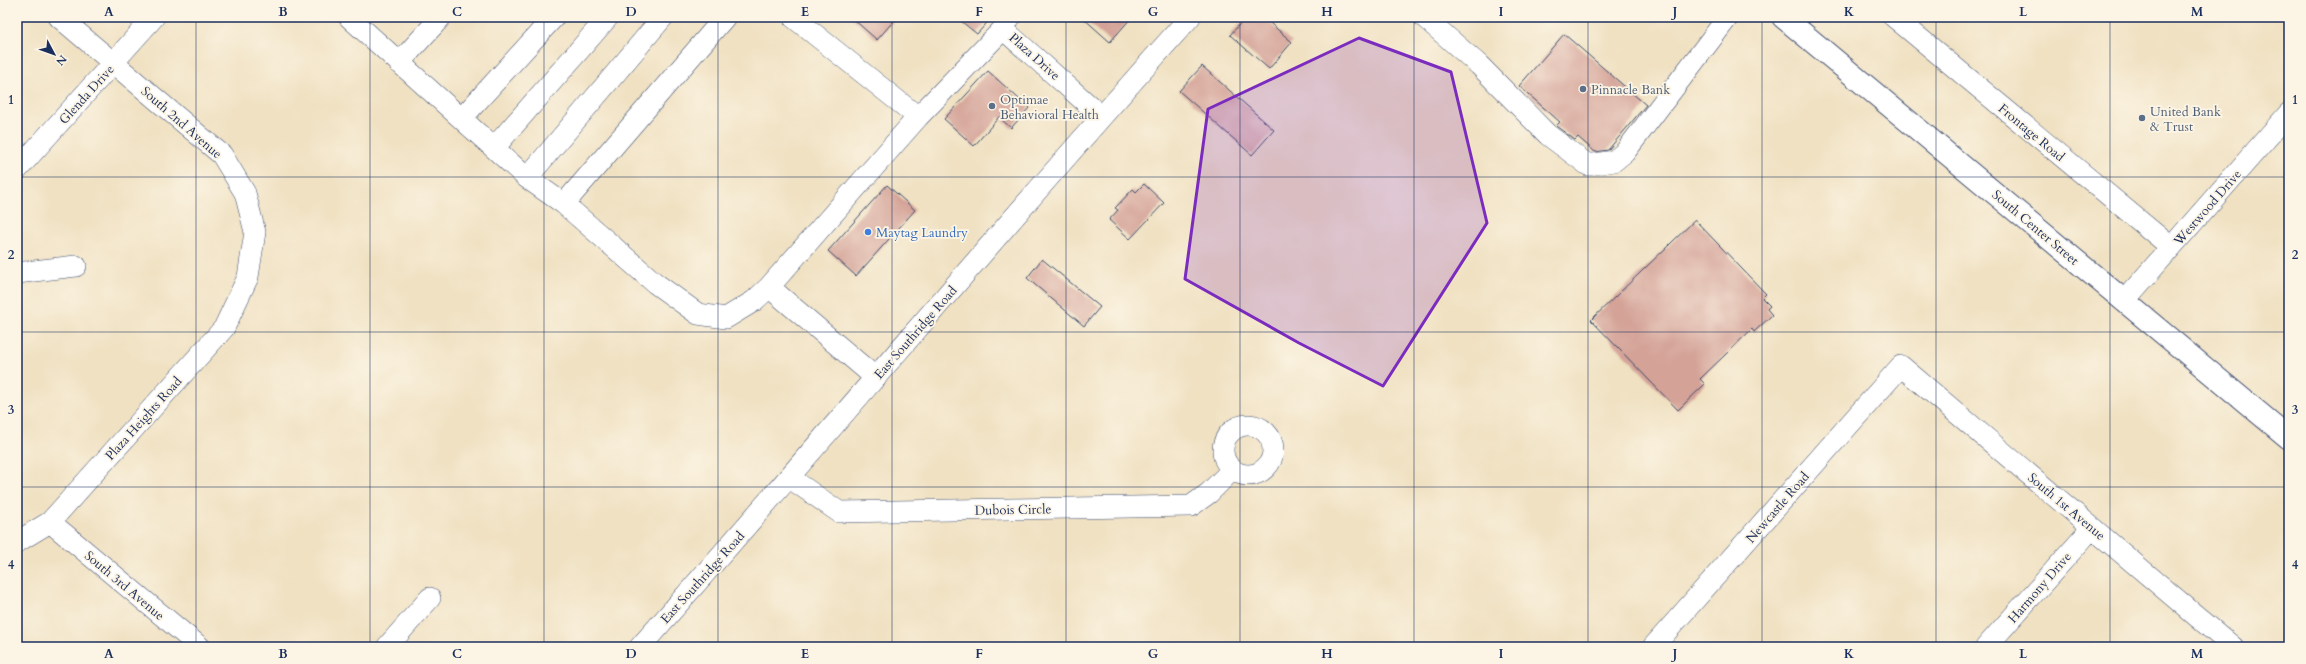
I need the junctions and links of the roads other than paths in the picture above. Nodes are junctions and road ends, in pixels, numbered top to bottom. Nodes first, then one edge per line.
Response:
1 (154, 17) edge
2 (349, 17) edge
3 (441, 17) edge
4 (554, 17) edge
5 (608, 17) edge
6 (663, 17) edge
7 (725, 17) edge
8 (793, 17) edge
9 (1190, 17) edge
10 (1424, 17) edge
11 (1728, 17) edge
12 (1783, 17) edge
13 (1894, 17) edge
14 (60, 18) edge
15 (1007, 23) edge
16 (399, 63) junction
17 (113, 64) junction
18 (2289, 113) edge
19 (1101, 116) junction
20 (918, 117) junction
21 (462, 118) junction
22 (494, 148) junction
23 (17, 170) edge
24 (527, 178) junction
25 (564, 204) junction
26 (2171, 247) junction
27 (76, 266) dead end
28 (17, 274) edge
29 (248, 277) joint
30 (769, 287) junction
31 (2124, 301) junction
32 (1901, 366) joint
33 (876, 378) junction
34 (2289, 438) edge
35 (1232, 470) dead end
36 (790, 478) junction
37 (50, 522) junction
38 (2092, 528) junction
39 (17, 542) edge
40 (430, 598) dead end
41 (200, 647) edge
42 (387, 647) edge
43 (640, 647) edge
44 (1653, 647) edge
45 (1986, 647) edge
46 (2233, 647) edge

1 - 17 street, Glenda Drive
2 - 16 street
3 - 16 street
4 - 21 street
5 - 22 street
6 - 24 street
7 - 25 street
8 - 20 street
9 - 19 street, East Southridge Road
10 - 11 street
12 - 31 main road, South Center Street
13 - 26 street, Frontage Road
14 - 17 street, South 2nd Avenue
15 - 19 street, Plaza Drive
15 - 20 street
16 - 21 street
17 - 23 street, Glenda Drive
17 - 29 street, South 2nd Avenue
18 - 26 street, Westwood Drive
19 - 33 street, East Southridge Road
20 - 30 street
21 - 22 street
22 - 24 street
24 - 25 street
25 - 30 street
26 - 31 street, Westwood Drive
27 - 28 street
29 - 37 street, Plaza Heights Road
30 - 33 street
31 - 34 main road, South Center Street
32 - 38 street, South 1st Avenue
32 - 44 street, Newcastle Road
33 - 36 street, East Southridge Road
35 - 36 street, Dubois Circle
36 - 43 street, East Southridge Road
37 - 39 street, Plaza Heights Road
37 - 41 street, South 3rd Avenue
38 - 45 street, Harmony Drive
38 - 46 street, South 1st Avenue
40 - 42 street

